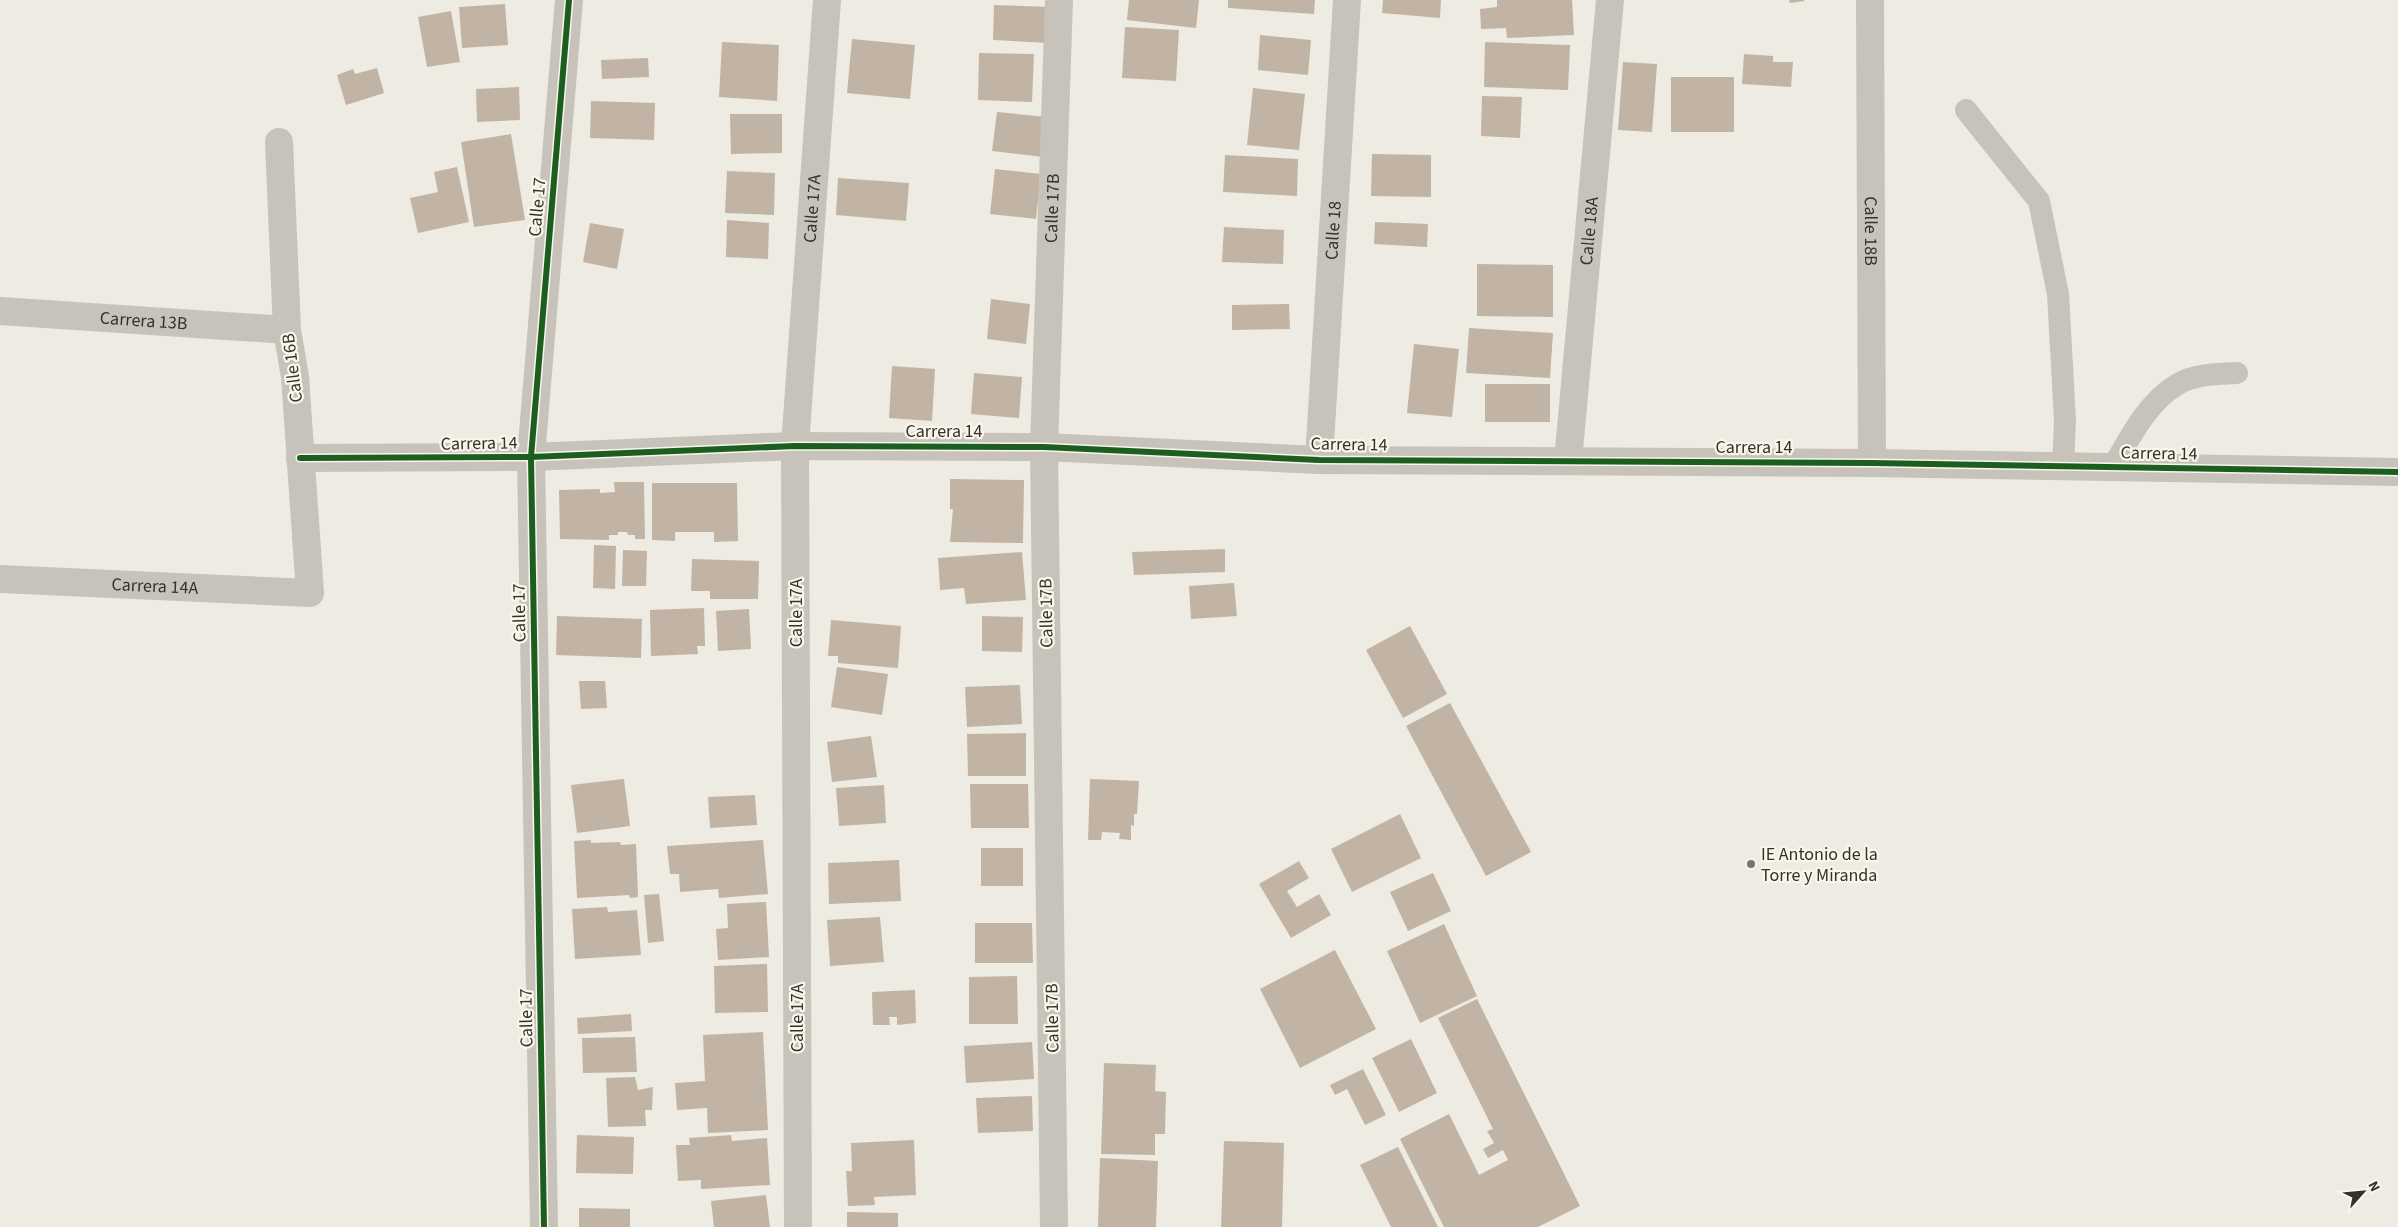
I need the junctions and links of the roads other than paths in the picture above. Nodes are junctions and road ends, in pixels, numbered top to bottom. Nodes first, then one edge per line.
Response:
1 (569, 0) edge
2 (827, 0) edge
3 (1059, 0) edge
4 (1347, 0) edge
5 (1610, 0) edge
6 (1870, 0) edge
7 (1966, 110) dead end
8 (279, 142) dead end
9 (0, 311) edge
10 (287, 330) junction
11 (2238, 373) dead end
12 (795, 446) junction
13 (1044, 447) junction
14 (531, 457) junction
15 (300, 458) junction
16 (1319, 460) junction
17 (1568, 461) junction
18 (1872, 463) junction
19 (2063, 466) junction
20 (2112, 468) junction
21 (2398, 472) edge
22 (0, 579) edge
23 (310, 593) joint
24 (544, 1227) edge
25 (798, 1227) edge
26 (1054, 1227) edge

1 - 14 street, Calle 17
2 - 12 street, Calle 17A
3 - 13 street, Calle 17B
4 - 16 street, Calle 18
5 - 17 street, Calle 18A
6 - 18 street, Calle 18B
7 - 19 lane
8 - 10 street, Calle 16B
9 - 10 street, Carrera 13B
10 - 15 street, Calle 16B
11 - 20 lane
12 - 13 street, Carrera 14
12 - 14 street, Carrera 14
12 - 25 street, Calle 17A
13 - 16 street, Carrera 14
13 - 26 street, Calle 17B
14 - 15 street, Carrera 14
14 - 24 street, Calle 17
15 - 23 street, Calle 16B
16 - 17 street, Carrera 14
17 - 18 street, Carrera 14
18 - 19 street, Carrera 14
19 - 20 street, Carrera 14
20 - 21 street, Carrera 14
22 - 23 street, Carrera 14A

